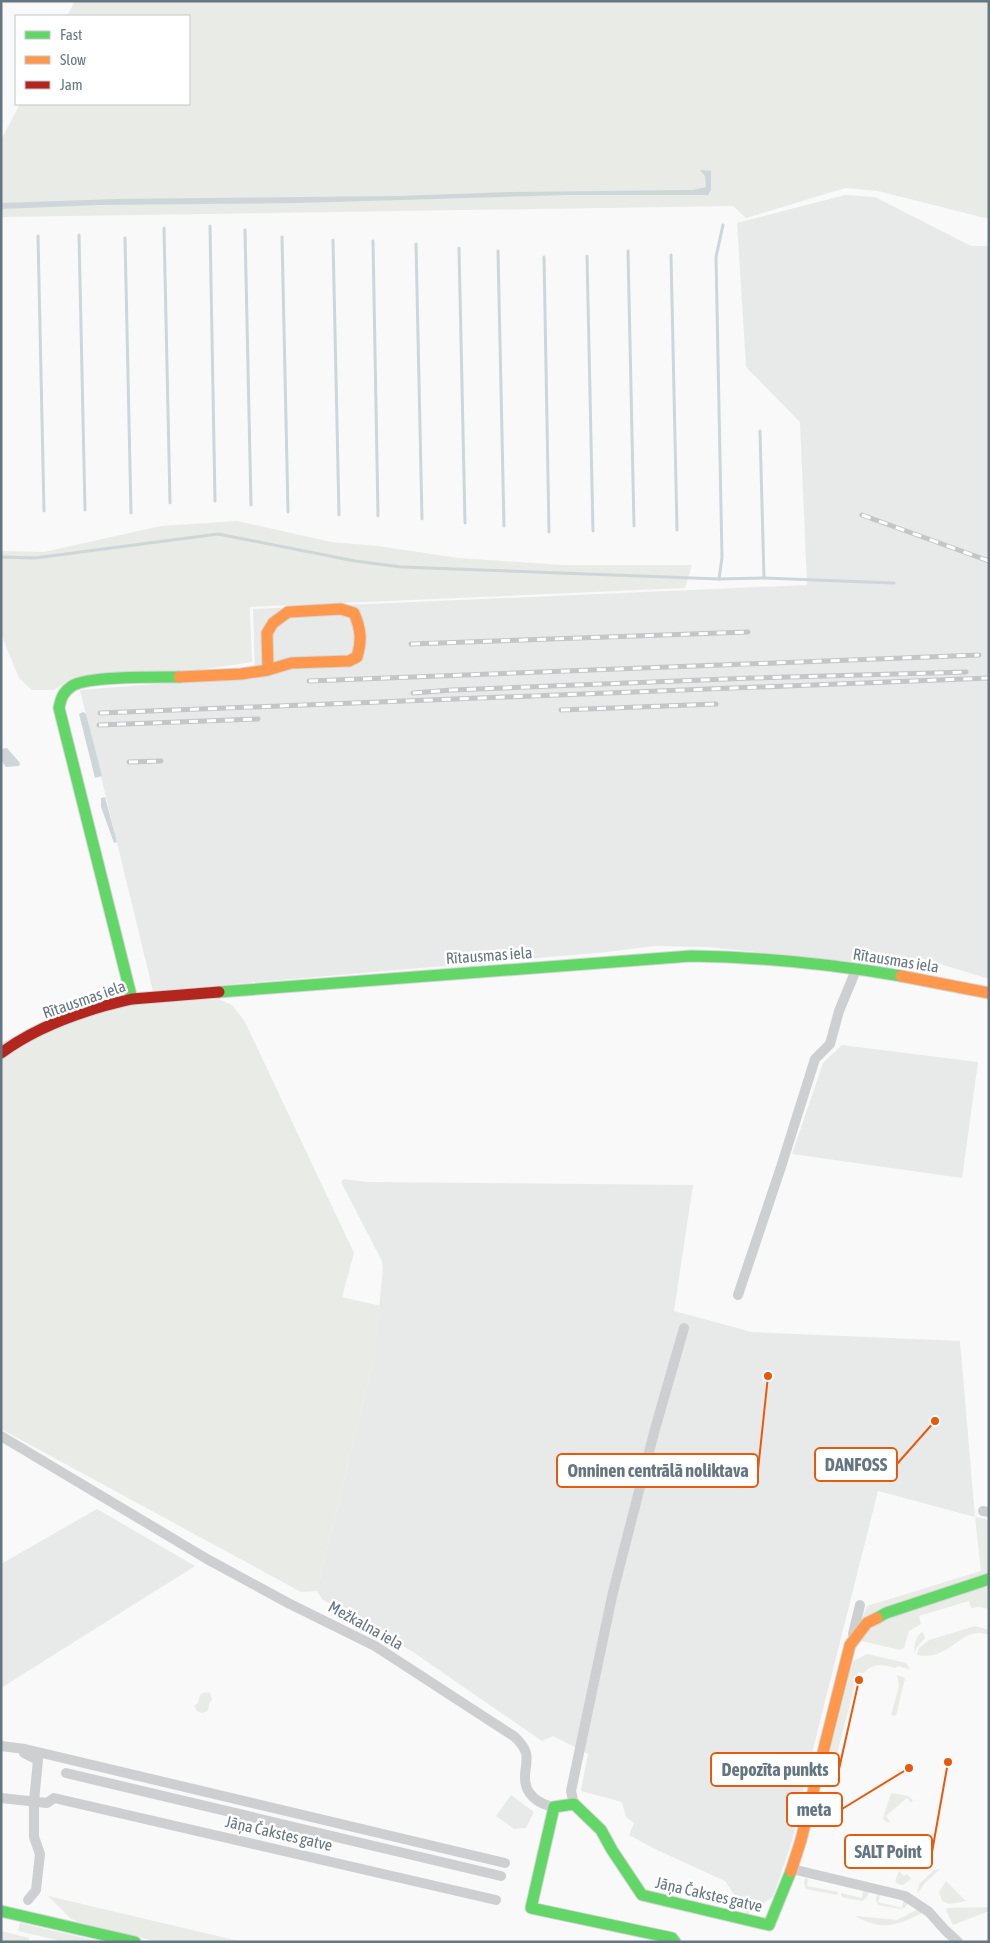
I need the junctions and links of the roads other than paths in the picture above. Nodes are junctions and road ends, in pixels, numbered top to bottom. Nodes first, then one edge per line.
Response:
1 (268, 670) junction
2 (856, 970) junction
3 (989, 993) edge
4 (132, 998) junction
5 (1, 1053) edge
6 (738, 1296) dead end
7 (684, 1328) dead end
8 (1, 1436) edge
9 (989, 1579) edge
10 (860, 1605) dead end
11 (850, 1645) junction
12 (1, 1746) edge
13 (14, 1749) junction
14 (66, 1773) dead end
15 (1, 1798) edge
16 (34, 1802) junction
17 (574, 1804) junction
18 (554, 1807) junction
19 (459, 1852) junction
20 (432, 1858) junction
21 (505, 1863) dead end
22 (792, 1870) junction
23 (501, 1876) dead end
24 (28, 1900) dead end
25 (496, 1900) dead end
26 (1, 1911) edge
27 (674, 1940) edge
28 (134, 1942) edge
29 (958, 1942) edge

1 - 1 main road
1 - 4 main road
2 - 3 main road, Rītausmas iela
2 - 4 main road, Rītausmas iela
2 - 6 street
4 - 5 main road, Rītausmas iela
7 - 17 street
8 - 18 street, Mežkalna iela
9 - 11 main road
10 - 11 street
11 - 22 main road
12 - 13 street
13 - 16 street
13 - 19 street
14 - 20 street, Jāņa Čakstes gatve
15 - 16 street
16 - 24 street
16 - 25 street, Jāņa Čakstes gatve
17 - 18 main road
17 - 22 main road, Jāņa Čakstes gatve
18 - 27 main road
19 - 20 street
19 - 21 street
20 - 23 street, Jāņa Čakstes gatve
22 - 29 street
26 - 28 main road

